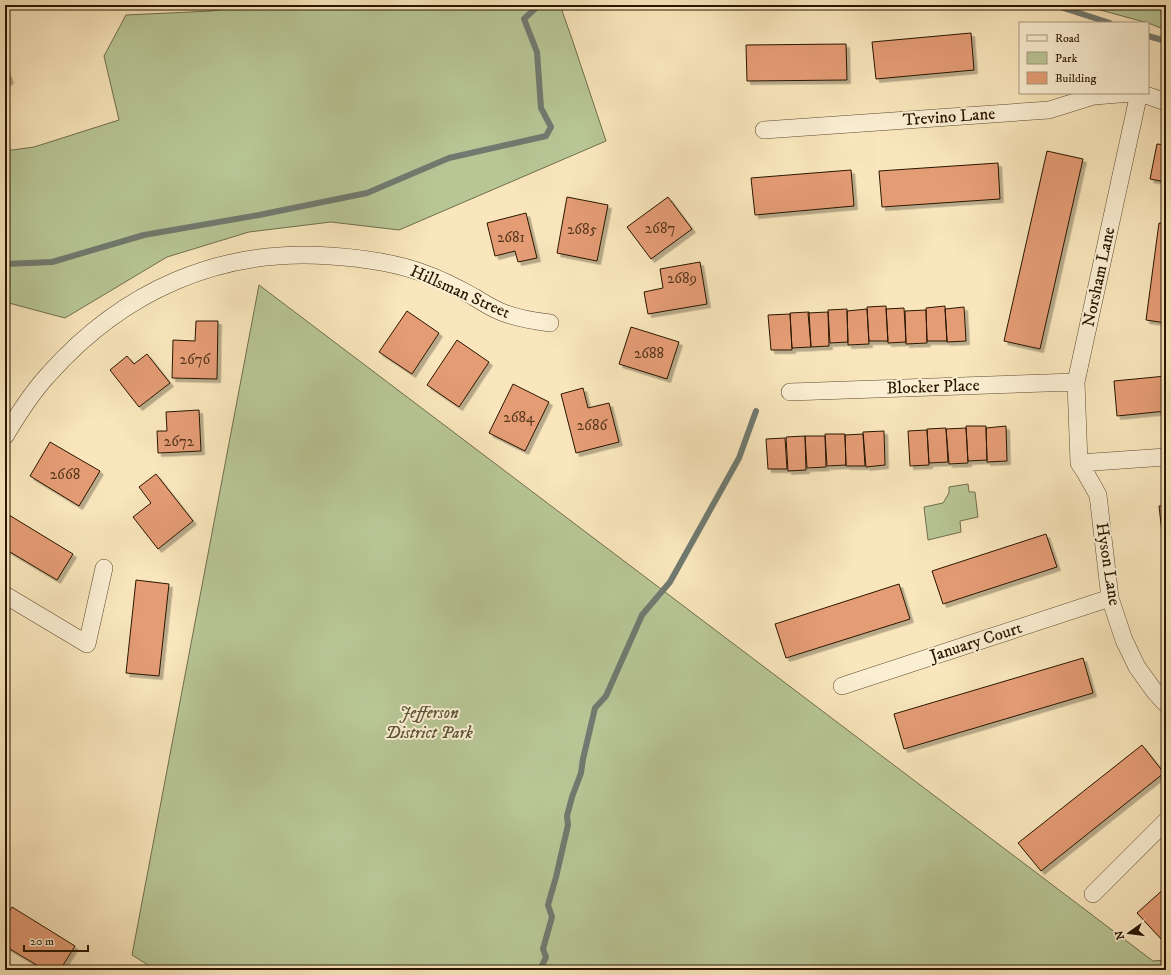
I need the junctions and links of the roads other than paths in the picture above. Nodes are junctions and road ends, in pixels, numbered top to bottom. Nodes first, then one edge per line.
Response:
1 (1119, 94) edge
2 (1140, 94) edge
3 (1143, 94) edge
4 (1166, 102) edge
5 (764, 130) dead end
6 (550, 323) dead end
7 (1076, 382) junction
8 (790, 392) dead end
9 (5, 436) edge
10 (1166, 457) edge
11 (1079, 463) junction
12 (104, 568) dead end
13 (5, 595) edge
14 (1110, 598) junction
15 (842, 686) dead end
16 (1166, 704) edge
17 (1166, 821) edge
18 (1093, 894) dead end

1 - 5 street, Trevino Lane
2 - 7 street, Norsham Lane
3 - 4 street
6 - 9 street, Hillsman Street
7 - 8 street, Blocker Place
7 - 11 street, Norsham Lane
10 - 11 street
11 - 14 street, Hyson Lane
12 - 13 street
14 - 15 street, January Court
14 - 16 street, Hyson Lane
17 - 18 street

